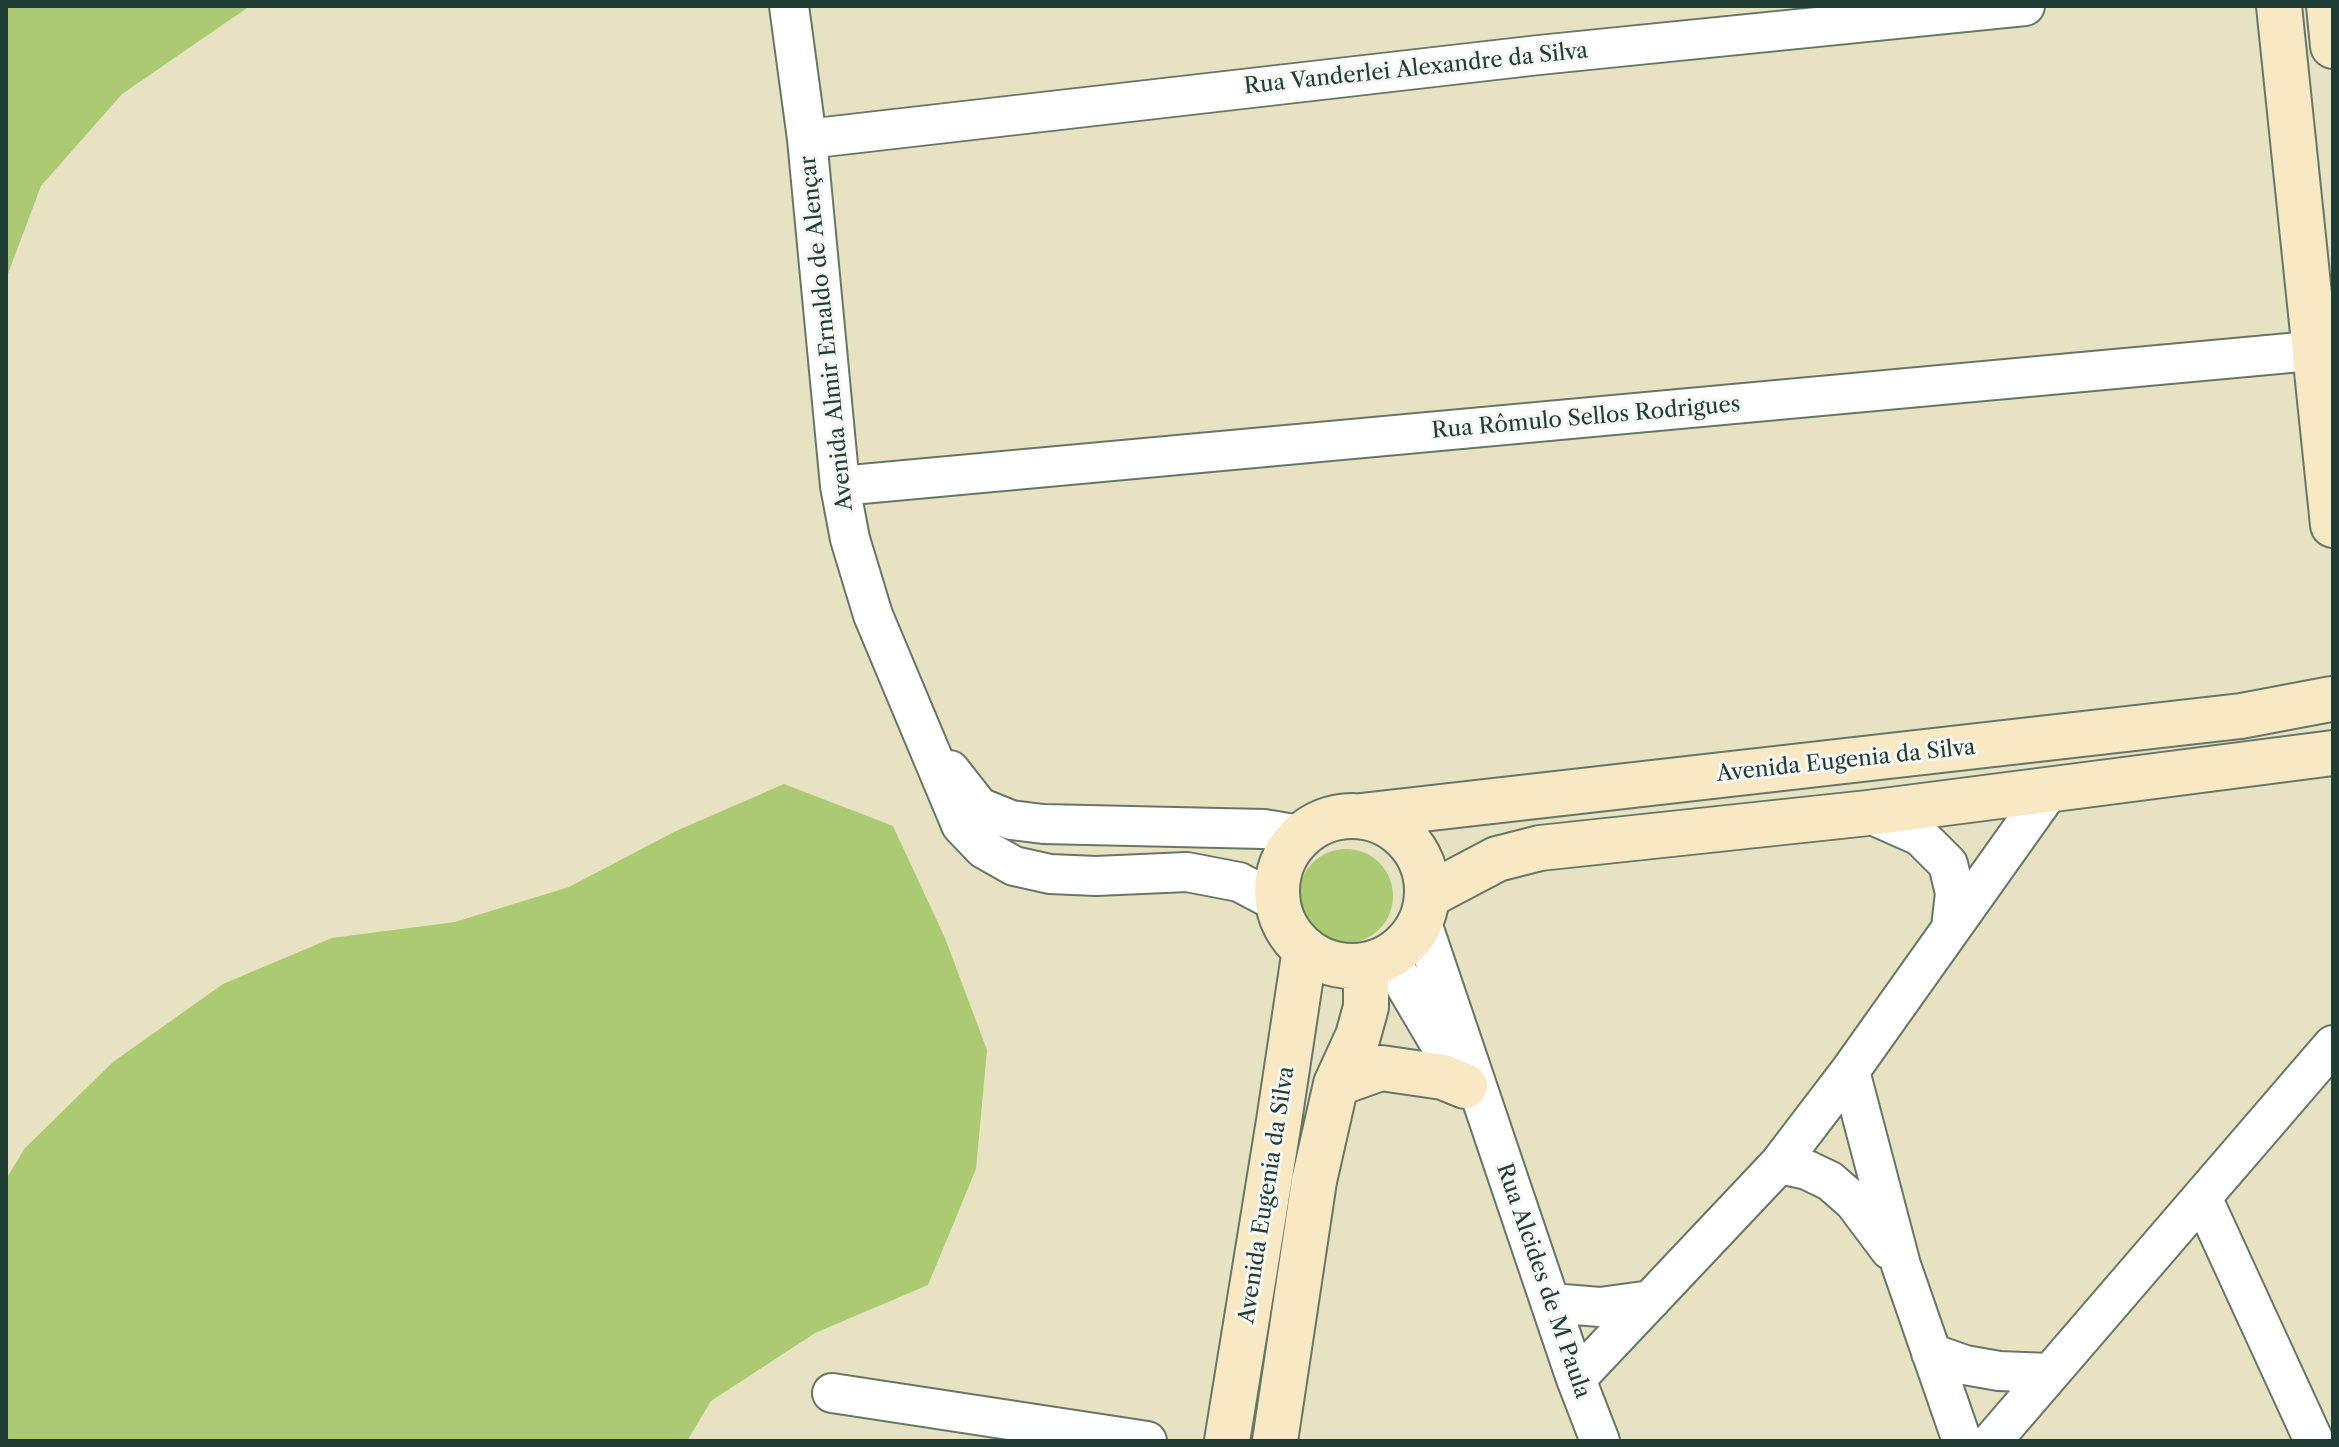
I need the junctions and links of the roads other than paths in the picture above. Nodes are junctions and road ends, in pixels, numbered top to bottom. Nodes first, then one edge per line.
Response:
1 (789, 6) edge
2 (2025, 6) edge
3 (2279, 6) edge
4 (2329, 6) edge
5 (2333, 46) edge
6 (807, 139) junction
7 (2325, 350) edge
8 (840, 486) junction
9 (2333, 525) edge
10 (2332, 698) edge
11 (928, 743) junction
12 (2333, 744) edge
13 (2333, 753) edge
14 (2049, 791) junction
15 (1868, 813) junction
16 (1361, 816) junction
17 (1300, 835) junction
18 (1277, 902) junction
19 (1424, 908) junction
20 (1951, 928) junction
21 (1305, 949) junction
22 (1377, 960) junction
23 (2333, 1045) edge
24 (1850, 1071) junction
25 (1336, 1084) junction
26 (1477, 1103) junction
27 (1779, 1164) junction
28 (2202, 1197) junction
29 (1901, 1265) junction
30 (1651, 1300) junction
31 (1551, 1303) junction
32 (1931, 1353) junction
33 (2049, 1373) junction
34 (1576, 1379) junction
35 (832, 1393) dead end
36 (1147, 1441) edge
37 (1227, 1441) edge
38 (1275, 1441) edge
39 (1600, 1441) edge
40 (1962, 1441) edge
41 (1992, 1441) edge
42 (2314, 1441) edge

1 - 6 street, Avenida Almir Ernaldo de Alençar
2 - 6 street, Rua Vanderlei Alexandre da Silva
3 - 7 street
4 - 5 street
6 - 8 street, Avenida Almir Ernaldo de Alençar
7 - 8 street, Rua Rômulo Sellos Rodrigues
7 - 9 street
8 - 11 street, Avenida Almir Ernaldo de Alençar
10 - 12 street
10 - 16 street, Avenida Eugenia da Silva
11 - 17 street
11 - 18 street, Avenida Almir Ernaldo de Alençar
13 - 14 street
14 - 15 street
14 - 20 street
15 - 19 street
15 - 20 street
16 - 17 street
16 - 19 street
17 - 18 street
18 - 21 street
19 - 22 street
19 - 26 street
20 - 24 street
21 - 22 street
21 - 37 street, Avenida Eugenia da Silva
22 - 25 street, Avenida Eugenia da Silva
22 - 26 street
23 - 28 street
24 - 27 street
24 - 29 street
25 - 26 street
25 - 38 street, Avenida Eugenia da Silva
26 - 31 street, Rua Alcides de M Paula
27 - 29 street
27 - 30 street
28 - 33 street
28 - 42 street
29 - 32 street
30 - 31 street
30 - 34 street
31 - 34 street, Rua Alcides de M Paula
32 - 33 street
32 - 40 street
33 - 41 street
34 - 39 street, Rua Alcides de M Paula
35 - 36 street

